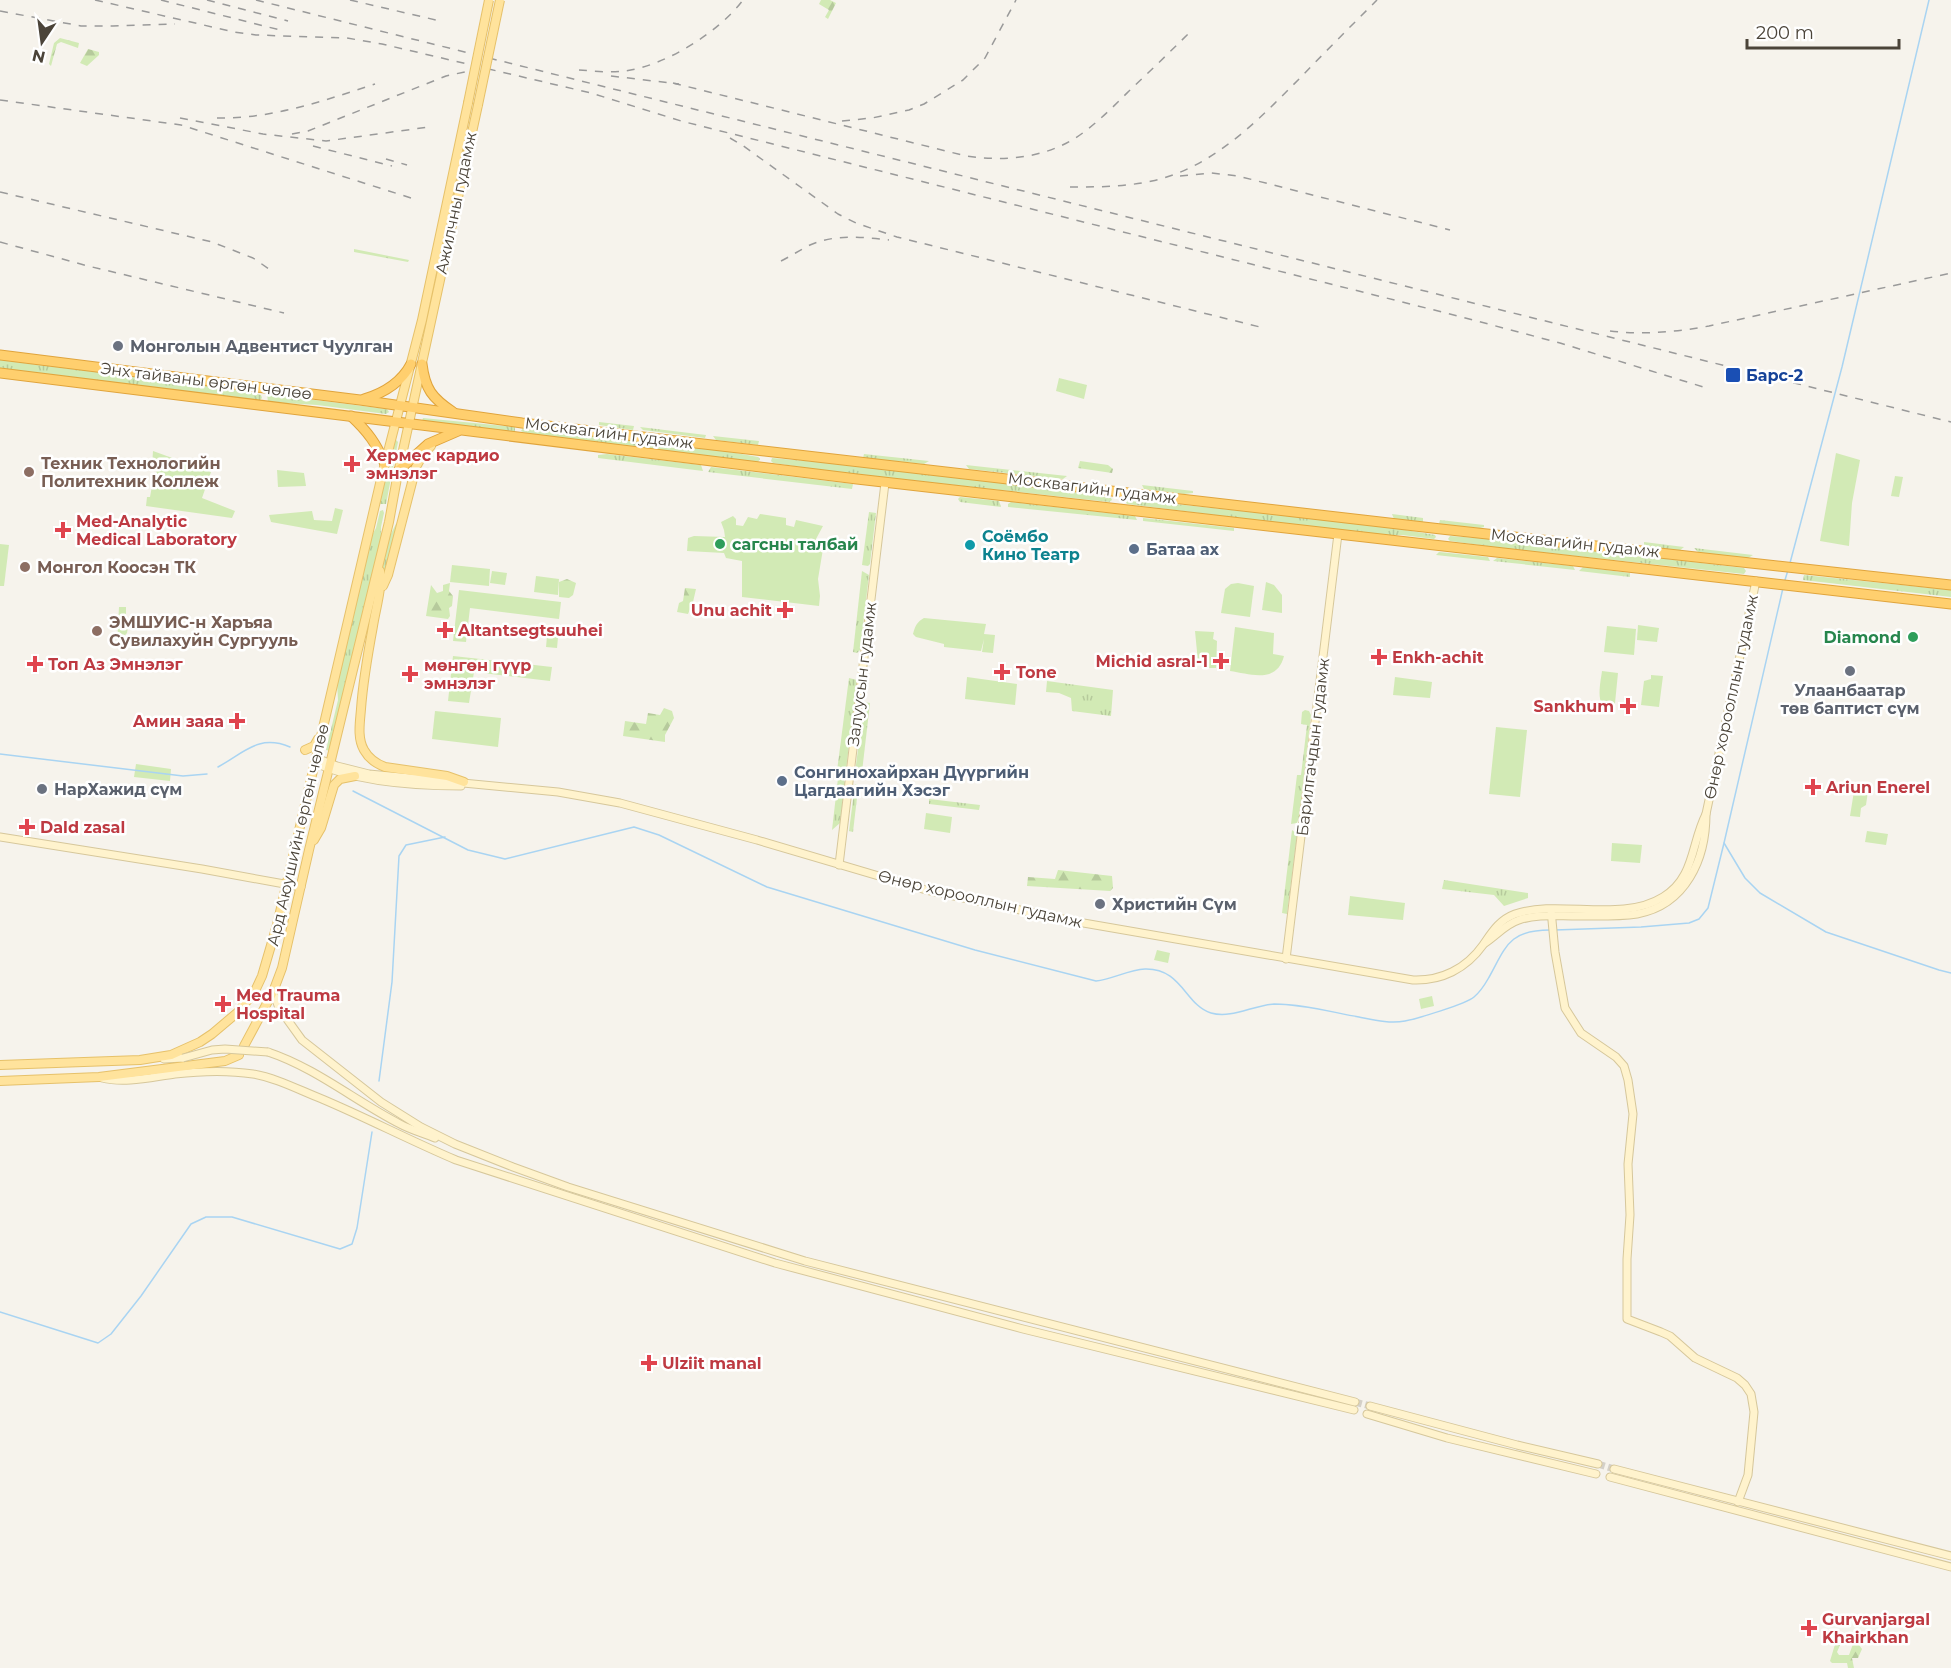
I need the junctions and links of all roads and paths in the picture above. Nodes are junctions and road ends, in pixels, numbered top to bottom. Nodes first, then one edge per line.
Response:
1 (489, 0) edge
2 (500, 0) edge
3 (0, 355) edge
4 (411, 364) junction
5 (422, 364) junction
6 (0, 373) edge
7 (258, 388) junction
8 (360, 400) junction
9 (257, 405) junction
10 (400, 405) junction
11 (413, 407) junction
12 (458, 415) junction
13 (351, 417) junction
14 (396, 422) junction
15 (522, 423) junction
16 (409, 425) junction
17 (460, 430) junction
18 (526, 438) junction
19 (437, 439) junction
20 (766, 451) junction
21 (385, 464) junction
22 (765, 469) junction
23 (398, 471) junction
24 (885, 483) junction
25 (1121, 492) junction
26 (1118, 509) junction
27 (374, 511) junction
28 (390, 514) junction
29 (1442, 529) junction
30 (1338, 534) junction
31 (1441, 546) junction
32 (380, 564) junction
33 (1761, 581) junction
34 (1951, 585) edge
35 (381, 591) junction
36 (1951, 604) edge
37 (323, 729) junction
38 (305, 750) dead end
39 (315, 760) junction
40 (329, 766) junction
41 (355, 776) junction
42 (467, 783) junction
43 (0, 837) edge
44 (309, 850) junction
45 (839, 865) junction
46 (286, 885) junction
47 (301, 887) junction
48 (1552, 916) junction
49 (1286, 959) junction
50 (273, 992) junction
51 (244, 1046) dead end
52 (239, 1055) dead end
53 (140, 1060) junction
54 (0, 1065) edge
55 (99, 1077) junction
56 (0, 1081) edge
57 (513, 1167) junction
58 (1356, 1402) tunnel mouth
59 (1354, 1410) tunnel mouth
60 (1598, 1464) tunnel mouth
61 (1614, 1469) tunnel mouth
62 (1596, 1474) tunnel mouth
63 (1610, 1478) tunnel mouth
64 (1738, 1502) junction
65 (1951, 1556) edge
66 (1951, 1567) edge

1 - 4 main road, Ажилчны гудамж, bridge
2 - 5 main road, Ажилчны гудамж, bridge
3 - 7 highway, Энх тайваны өргөн чөлөө
4 - 8 highway
4 - 10 main road, Ажилчны гудамж
5 - 11 main road, Ажилчны гудамж
5 - 12 highway
6 - 9 highway, Энх тайваны өргөн чөлөө
7 - 8 highway, Энх тайваны өргөн чөлөө
7 - 9 highway
8 - 10 highway, Энх тайваны өргөн чөлөө
9 - 13 highway, Энх тайваны өргөн чөлөө
10 - 11 highway, Энх тайваны өргөн чөлөө
10 - 14 main road, Ард Аюушийн өргөн чөлөө
11 - 12 highway, Москвагийн гудамж
11 - 16 main road, Ард Аюушийн өргөн чөлөө
12 - 15 highway, Москвагийн гудамж
13 - 14 highway, Энх тайваны өргөн чөлөө
13 - 21 highway
14 - 16 highway, Энх тайваны өргөн чөлөө
14 - 21 main road, Ард Аюушийн өргөн чөлөө
15 - 18 highway
15 - 20 highway, Москвагийн гудамж
16 - 17 highway, Москвагийн гудамж
16 - 23 main road, Ард Аюушийн өргөн чөлөө
17 - 18 highway, Москвагийн гудамж
17 - 19 highway
18 - 22 highway, Москвагийн гудамж
19 - 23 highway
19 - 35 main road
20 - 22 highway
20 - 25 highway, Москвагийн гудамж
21 - 27 main road, Ард Аюушийн өргөн чөлөө
22 - 24 highway, Москвагийн гудамж
23 - 28 main road, Ард Аюушийн өргөн чөлөө
24 - 26 highway, Москвагийн гудамж
24 - 45 main road, Залуусын гудамж
25 - 26 highway
25 - 29 highway, Москвагийн гудамж
26 - 30 highway, Москвагийн гудамж
27 - 28 main road
27 - 37 main road, Ард Аюушийн өргөн чөлөө
28 - 32 main road, Ард Аюушийн өргөн чөлөө
29 - 31 highway
29 - 34 highway, Москвагийн гудамж
30 - 31 highway, Москвагийн гудамж
30 - 49 main road, Барилгачдын гудамж
31 - 33 highway, Москвагийн гудамж
32 - 35 main road
32 - 40 main road, Ард Аюушийн өргөн чөлөө
33 - 36 highway, Москвагийн гудамж
33 - 48 main road, Өнөр хорооллын гудамж
35 - 42 main road
37 - 38 main road
37 - 39 main road, Ард Аюушийн өргөн чөлөө
39 - 40 main road
39 - 46 main road, Ард Аюушийн өргөн чөлөө
40 - 41 main road
40 - 42 main road
40 - 44 main road, Ард Аюушийн өргөн чөлөө
41 - 42 main road
41 - 44 main road
42 - 45 main road, Өнөр хорооллын гудамж
43 - 46 main road
44 - 47 main road, Ард Аюушийн өргөн чөлөө
45 - 49 main road, Өнөр хорооллын гудамж
46 - 47 main road
46 - 53 main road, Ард Аюушийн өргөн чөлөө
47 - 50 main road, Ард Аюушийн өргөн чөлөө
48 - 49 main road, Өнөр хорооллын гудамж
48 - 64 main road
50 - 51 main road, Ард Аюушийн өргөн чөлөө
50 - 57 main road
52 - 55 main road
53 - 54 main road, Ард Аюушийн өргөн чөлөө
53 - 57 main road, bridge
55 - 56 main road
55 - 59 main road
57 - 58 main road
60 - 62 main road
61 - 64 main road
63 - 66 main road
64 - 65 main road

